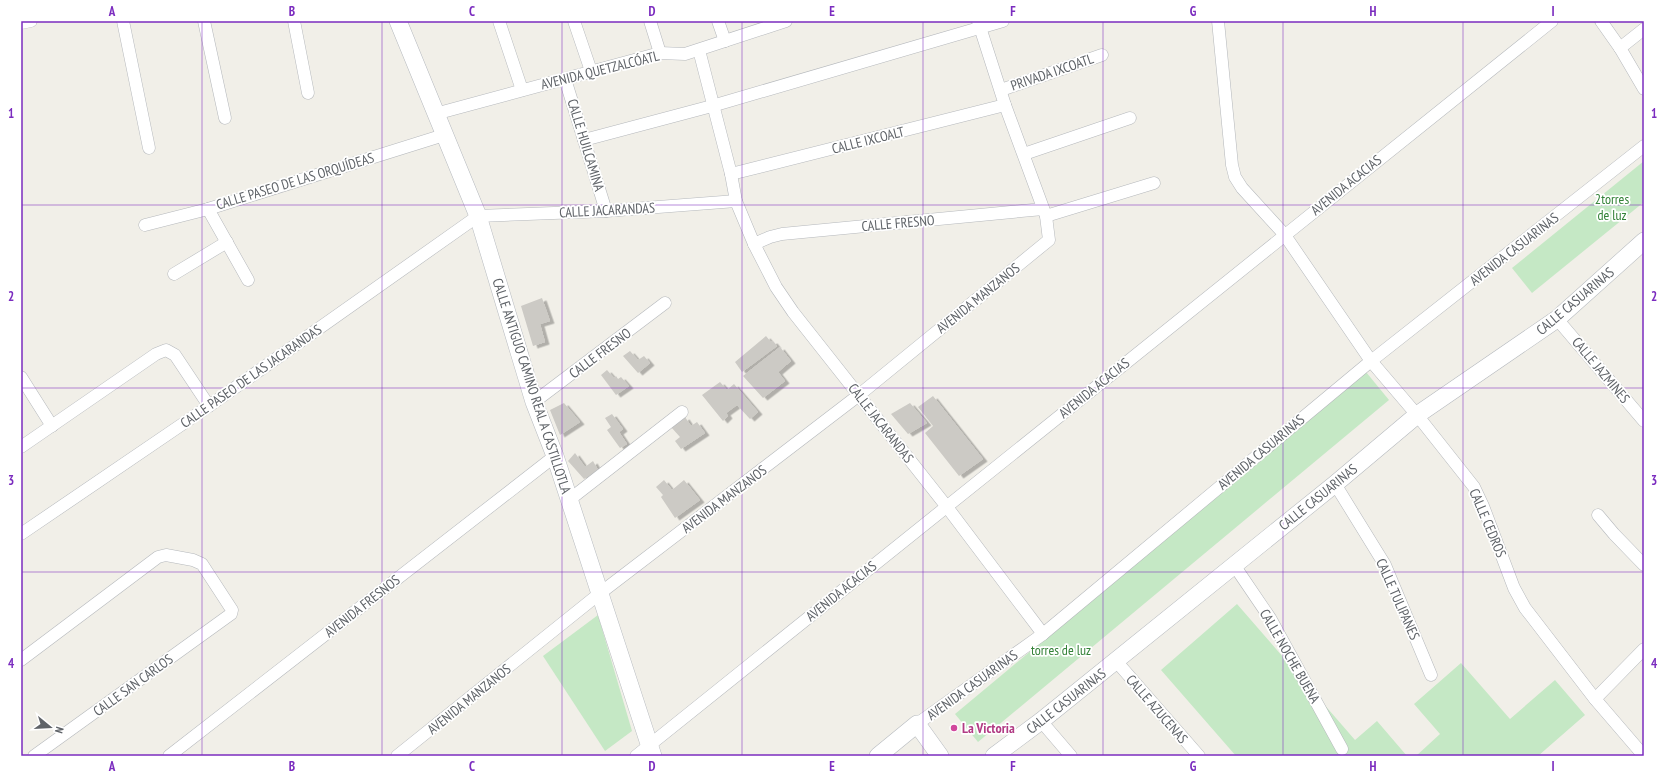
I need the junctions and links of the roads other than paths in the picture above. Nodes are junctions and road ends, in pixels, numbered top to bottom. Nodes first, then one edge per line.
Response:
1 (31, 21) edge
2 (123, 21) edge
3 (204, 21) edge
4 (294, 21) edge
5 (398, 21) edge
6 (499, 21) edge
7 (574, 21) edge
8 (650, 21) edge
9 (718, 21) edge
10 (786, 21) edge
11 (1003, 21) edge
12 (1218, 21) edge
13 (1552, 21) edge
14 (1600, 21) edge
15 (21, 23) edge
16 (980, 24) edge
17 (1644, 29) edge
18 (725, 42) junction
19 (1620, 48) junction
20 (699, 50) junction
21 (660, 53) junction
22 (1102, 55) dead end
23 (591, 71) junction
24 (565, 79) junction
25 (1644, 89) edge
26 (522, 90) junction
27 (1001, 90) junction
28 (308, 93) dead end
29 (1005, 105) junction
30 (712, 106) junction
31 (435, 114) junction
32 (225, 118) dead end
33 (1130, 118) dead end
34 (444, 135) junction
35 (584, 140) junction
36 (1644, 146) edge
37 (149, 148) dead end
38 (1024, 154) junction
39 (731, 174) junction
40 (1154, 184) dead end
41 (736, 201) junction
42 (208, 209) junction
43 (606, 211) junction
44 (1044, 213) junction
45 (478, 216) junction
46 (146, 226) dead end
47 (1284, 234) junction
48 (1644, 241) edge
49 (227, 242) junction
50 (754, 244) junction
51 (174, 274) dead end
52 (248, 280) dead end
53 (665, 303) dead end
54 (1557, 319) junction
55 (1371, 361) junction
56 (21, 377) edge
57 (859, 395) junction
58 (534, 402) junction
59 (209, 406) junction
60 (682, 412) dead end
61 (1417, 415) junction
62 (1644, 421) edge
63 (52, 426) junction
64 (21, 448) edge
65 (555, 456) junction
66 (1335, 484) junction
67 (569, 500) junction
68 (946, 507) junction
69 (1598, 515) dead end
70 (21, 534) edge
71 (1234, 565) junction
72 (1644, 565) edge
73 (599, 594) junction
74 (1043, 634) junction
75 (1644, 649) edge
76 (21, 660) edge
77 (1116, 661) junction
78 (1431, 675) dead end
79 (1595, 699) junction
80 (1041, 721) junction
81 (917, 724) junction
82 (1342, 749) dead end
83 (651, 750) edge
84 (34, 756) edge
85 (169, 756) edge
86 (397, 756) edge
87 (636, 756) edge
88 (878, 756) edge
89 (940, 756) edge
90 (994, 756) edge
91 (1071, 756) edge
92 (1199, 756) edge
93 (1644, 756) edge

1 - 15 street
2 - 37 street
3 - 32 street
4 - 28 street
5 - 31 street, CALLE ANTIGUO CAMINO REAL A CASTILLOTLA
6 - 26 street
7 - 23 street
8 - 21 street
9 - 18 street
10 - 18 street, AVENIDA QUETZALCÓATL
11 - 16 street
12 - 47 street, CALLE CEDROS
13 - 47 street, AVENIDA ACACIAS
14 - 19 street
16 - 27 street
16 - 30 street
17 - 19 street
18 - 20 street, AVENIDA QUETZALCÓATL
19 - 25 street
20 - 21 street, AVENIDA QUETZALCÓATL
20 - 30 street, CALLE JACARANDAS
21 - 23 street, AVENIDA QUETZALCÓATL
22 - 27 street, PRIVADA IXCOATL
23 - 24 street, AVENIDA QUETZALCÓATL
24 - 26 street, AVENIDA QUETZALCÓATL
24 - 35 street, CALLE HUILCAMINA
26 - 31 street, AVENIDA QUETZALCÓATL
27 - 29 street
29 - 38 street
29 - 39 street, CALLE IXCOALT
30 - 35 street
30 - 39 street, CALLE JACARANDAS
31 - 34 street, CALLE ANTIGUO CAMINO REAL A CASTILLOTLA
33 - 38 street
34 - 42 street, CALLE PASEO DE LAS ORQUÍDEAS
34 - 45 street, CALLE ANTIGUO CAMINO REAL A CASTILLOTLA
35 - 43 street, CALLE HUILCAMINA
36 - 55 street, AVENIDA CASUARINAS
38 - 44 street
39 - 41 street, CALLE JACARANDAS
40 - 44 street, CALLE FRESNO
41 - 43 street, CALLE JACARANDAS
41 - 50 street, CALLE JACARANDAS
42 - 46 street, CALLE PASEO DE LAS ORQUÍDEAS
42 - 49 street
43 - 45 street, CALLE JACARANDAS
44 - 50 street, CALLE FRESNO
44 - 57 street, AVENIDA MANZANOS
45 - 58 street, CALLE ANTIGUO CAMINO REAL A CASTILLOTLA
45 - 59 street, CALLE PASEO DE LAS JACARANDAS
47 - 55 street, CALLE CEDROS
47 - 68 street, AVENIDA ACACIAS
48 - 54 street, CALLE CASUARINAS
49 - 51 street
49 - 52 street
50 - 57 street, CALLE JACARANDAS
53 - 58 street, CALLE FRESNO
54 - 61 street, CALLE CASUARINAS
54 - 62 street, CALLE JAZMINES
55 - 61 street, CALLE CEDROS
55 - 74 street, AVENIDA CASUARINAS
56 - 63 street
57 - 68 street, CALLE JACARANDAS
57 - 73 street, AVENIDA MANZANOS
58 - 65 street, CALLE ANTIGUO CAMINO REAL A CASTILLOTLA
59 - 63 street
59 - 70 street, CALLE PASEO DE LAS JACARANDAS
60 - 67 street
61 - 66 street, CALLE CASUARINAS
61 - 79 street, CALLE CEDROS
63 - 64 street
65 - 67 street, CALLE ANTIGUO CAMINO REAL A CASTILLOTLA
65 - 85 street, AVENIDA FRESNOS
66 - 71 street, CALLE CASUARINAS
66 - 78 street, CALLE TULIPANES
67 - 73 street, CALLE ANTIGUO CAMINO REAL A CASTILLOTLA
68 - 74 street, CALLE JACARANDAS
68 - 83 street, AVENIDA ACACIAS
69 - 72 street
71 - 77 street, CALLE CASUARINAS
71 - 82 street, CALLE NOCHE BUENA
73 - 83 street, CALLE ANTIGUO CAMINO REAL A CASTILLOTLA
73 - 86 street, AVENIDA MANZANOS
74 - 81 street, AVENIDA CASUARINAS
75 - 79 street
76 - 84 street, CALLE SAN CARLOS
77 - 80 street, CALLE CASUARINAS
77 - 92 street, CALLE AZUCENAS
79 - 93 street, CALLE CEDROS
80 - 90 street, CALLE CASUARINAS
80 - 91 street
81 - 88 street, AVENIDA CASUARINAS
81 - 89 street
83 - 87 street, AVENIDA ACACIAS

